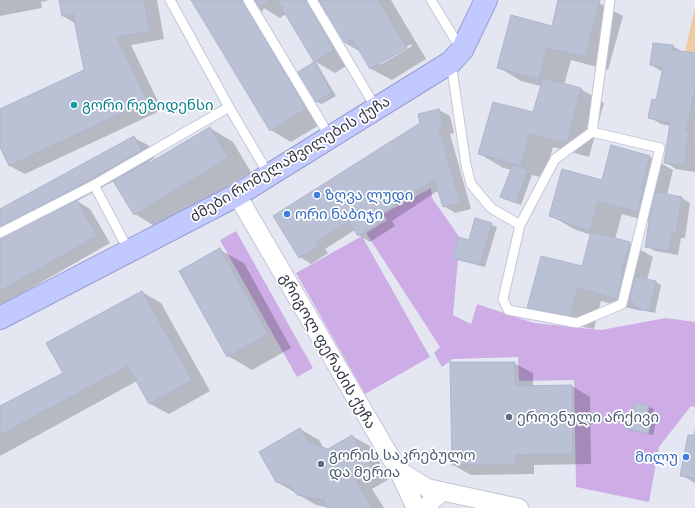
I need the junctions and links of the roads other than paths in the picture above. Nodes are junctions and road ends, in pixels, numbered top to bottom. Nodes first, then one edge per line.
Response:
1 (170, 0) edge
2 (248, 0) edge
3 (312, 0) edge
4 (431, 0) edge
5 (486, 0) edge
6 (610, 0) edge
7 (456, 56) junction
8 (229, 107) junction
9 (376, 108) junction
10 (592, 132) junction
11 (330, 137) junction
12 (269, 175) junction
13 (94, 185) junction
14 (236, 195) junction
15 (520, 225) junction
16 (0, 233) edge
17 (128, 251) junction
18 (0, 318) edge
19 (398, 470) junction
20 (442, 492) junction
21 (416, 508) edge
22 (428, 508) edge
23 (518, 508) edge

1 - 8 lane
2 - 11 lane
3 - 9 lane
4 - 7 lane
5 - 7 street
6 - 10 lane
7 - 9 street, ძმები რომელაშვილების ქუჩა
7 - 15 lane
8 - 12 lane
8 - 13 lane
9 - 11 street, ძმები რომელაშვილების ქუჩა
10 - 15 lane
10 - 15 lane
11 - 12 street, ძმები რომელაშვილების ქუჩა
12 - 14 street, ძმები რომელაშვილების ქუჩა
13 - 16 lane
13 - 17 lane
14 - 17 street, ძმები რომელაშვილების ქუჩა
14 - 19 street, გრიგოლ ფერაძის ქუჩა
17 - 18 street, ძმები რომელაშვილების ქუჩა
19 - 20 street
19 - 21 street, გრიგოლ ფერაძის ქუჩა
20 - 22 street
20 - 23 street

